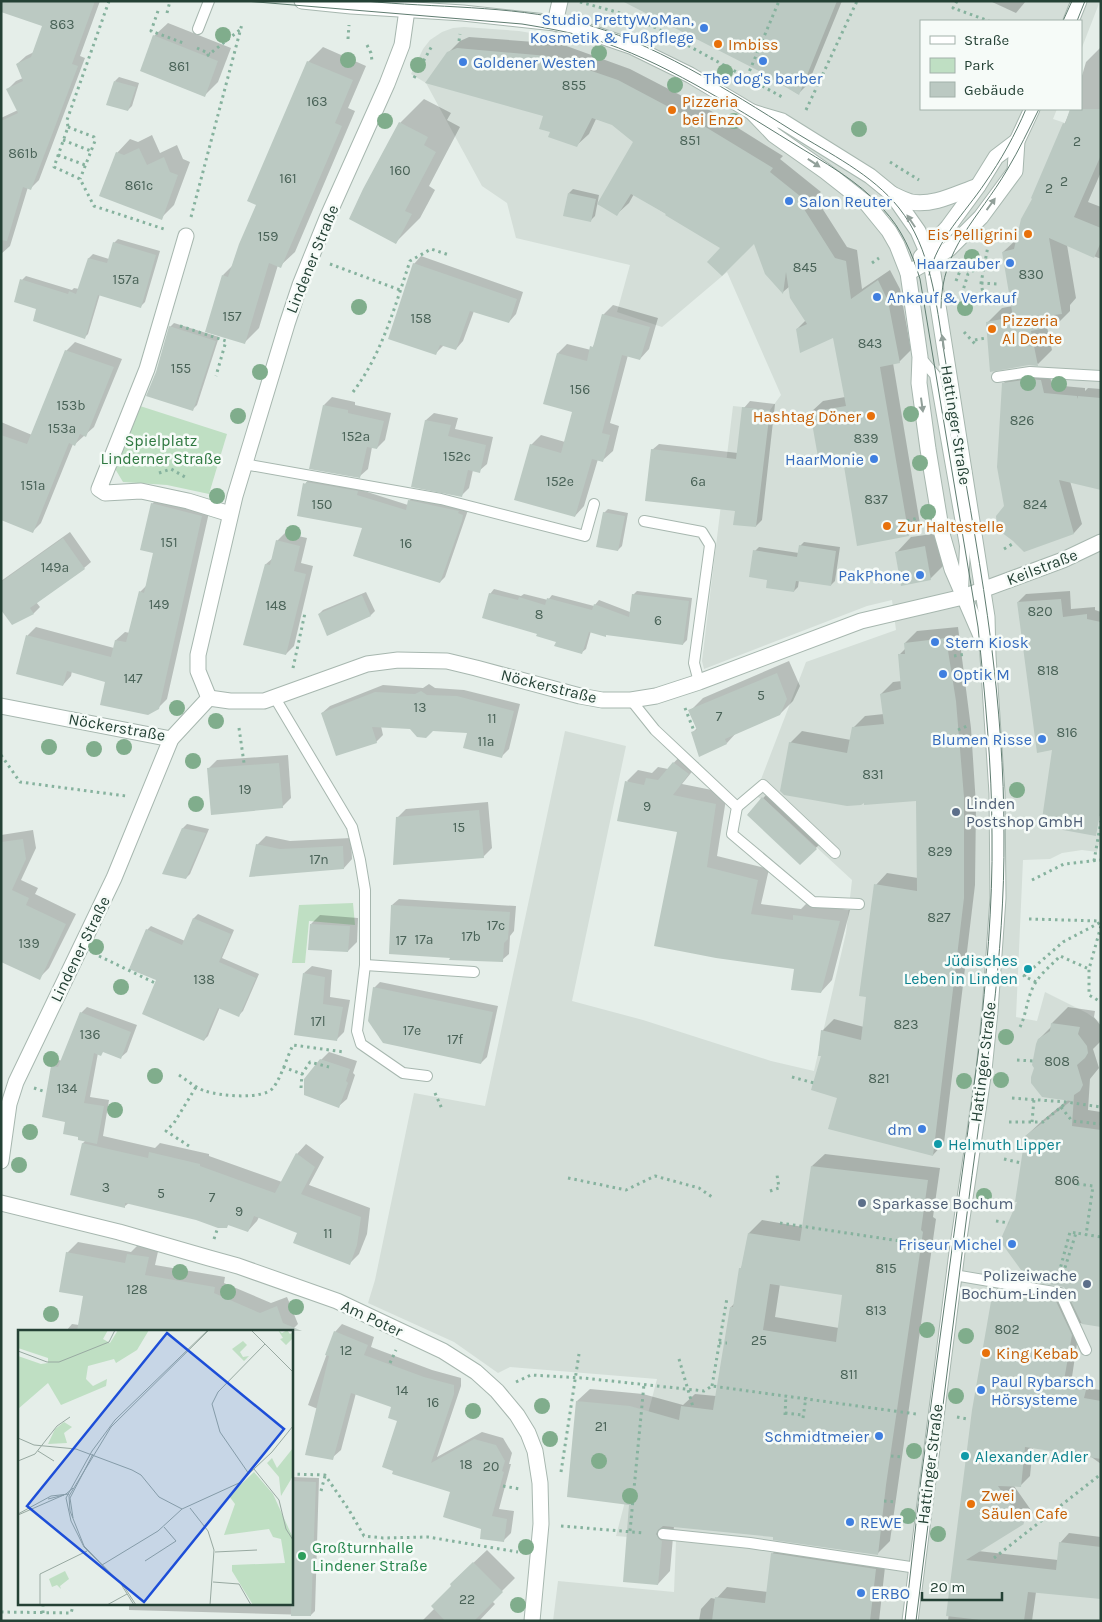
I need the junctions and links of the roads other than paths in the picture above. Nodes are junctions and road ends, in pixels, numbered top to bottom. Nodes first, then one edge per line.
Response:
1 (209, 1) edge
2 (302, 1) edge
3 (560, 1) edge
4 (1080, 1) edge
5 (407, 10) junction
6 (1071, 20) edge
7 (555, 23) junction
8 (198, 29) dead end
9 (1032, 110) edge
10 (752, 112) junction
11 (1017, 141) junction
12 (978, 186) junction
13 (892, 194) junction
14 (186, 236) road end
15 (928, 255) junction
16 (908, 273) junction
17 (920, 357) junction
18 (996, 376) dead end
19 (1101, 376) edge
20 (244, 464) junction
21 (594, 504) dead end
22 (230, 514) junction
23 (644, 521) dead end
24 (1101, 542) edge
25 (965, 546) junction
26 (983, 588) junction
27 (963, 597) junction
28 (987, 650) junction
29 (700, 682) junction
30 (209, 698) junction
31 (275, 698) junction
32 (631, 700) junction
33 (1, 706) edge
34 (171, 739) junction
35 (737, 807) junction
36 (835, 853) dead end
37 (859, 904) dead end
38 (364, 965) junction
39 (474, 972) dead end
40 (427, 1076) dead end
41 (1, 1161) edge
42 (1, 1203) edge
43 (954, 1274) junction
44 (1086, 1350) dead end
45 (663, 1534) road end
46 (916, 1568) junction
47 (532, 1621) edge
48 (910, 1621) edge

1 - 8 lane
2 - 5 street, Hattinger Straße
3 - 7 street
4 - 6 street
5 - 7 street, Hattinger Straße
5 - 20 street, Lindener Straße
7 - 10 street, Hattinger Straße
9 - 11 street
10 - 13 street, Hattinger Straße
10 -> 16 street, Hattinger Straße
11 - 12 street
15 -> 11 street
12 - 13 street
12 - 15 street
15 -> 13 street, Hattinger Straße
14 - 22 street
15 - 16 street
26 -> 15 street, Hattinger Straße
16 - 17 street, Hattinger Straße
17 - 25 lane
17 -> 27 street, Hattinger Straße
18 - 19 lane
20 - 21 lane
20 - 22 street, Lindener Straße
22 - 30 street, Lindener Straße
23 - 29 lane
24 - 26 street, Keilstraße
25 - 26 lane
25 - 27 lane
26 - 27 street
26 - 28 street, Hattinger Straße
27 - 28 street, Hattinger Straße
27 - 29 street, Nöckerstraße
28 - 43 street, Hattinger Straße
29 - 32 street, Nöckerstraße
30 - 31 street, Nöckerstraße
30 - 34 street, Nöckerstraße
31 - 32 street, Nöckerstraße
31 - 38 lane
32 - 35 lane
33 - 34 street, Nöckerstraße
34 - 41 street, Lindener Straße
35 - 36 lane
35 - 37 lane
38 - 39 lane
38 - 40 lane
42 - 47 street, Am Poter
43 - 44 lane
43 - 46 street, Hattinger Straße
45 - 46 lane
46 - 48 street, Hattinger Straße

